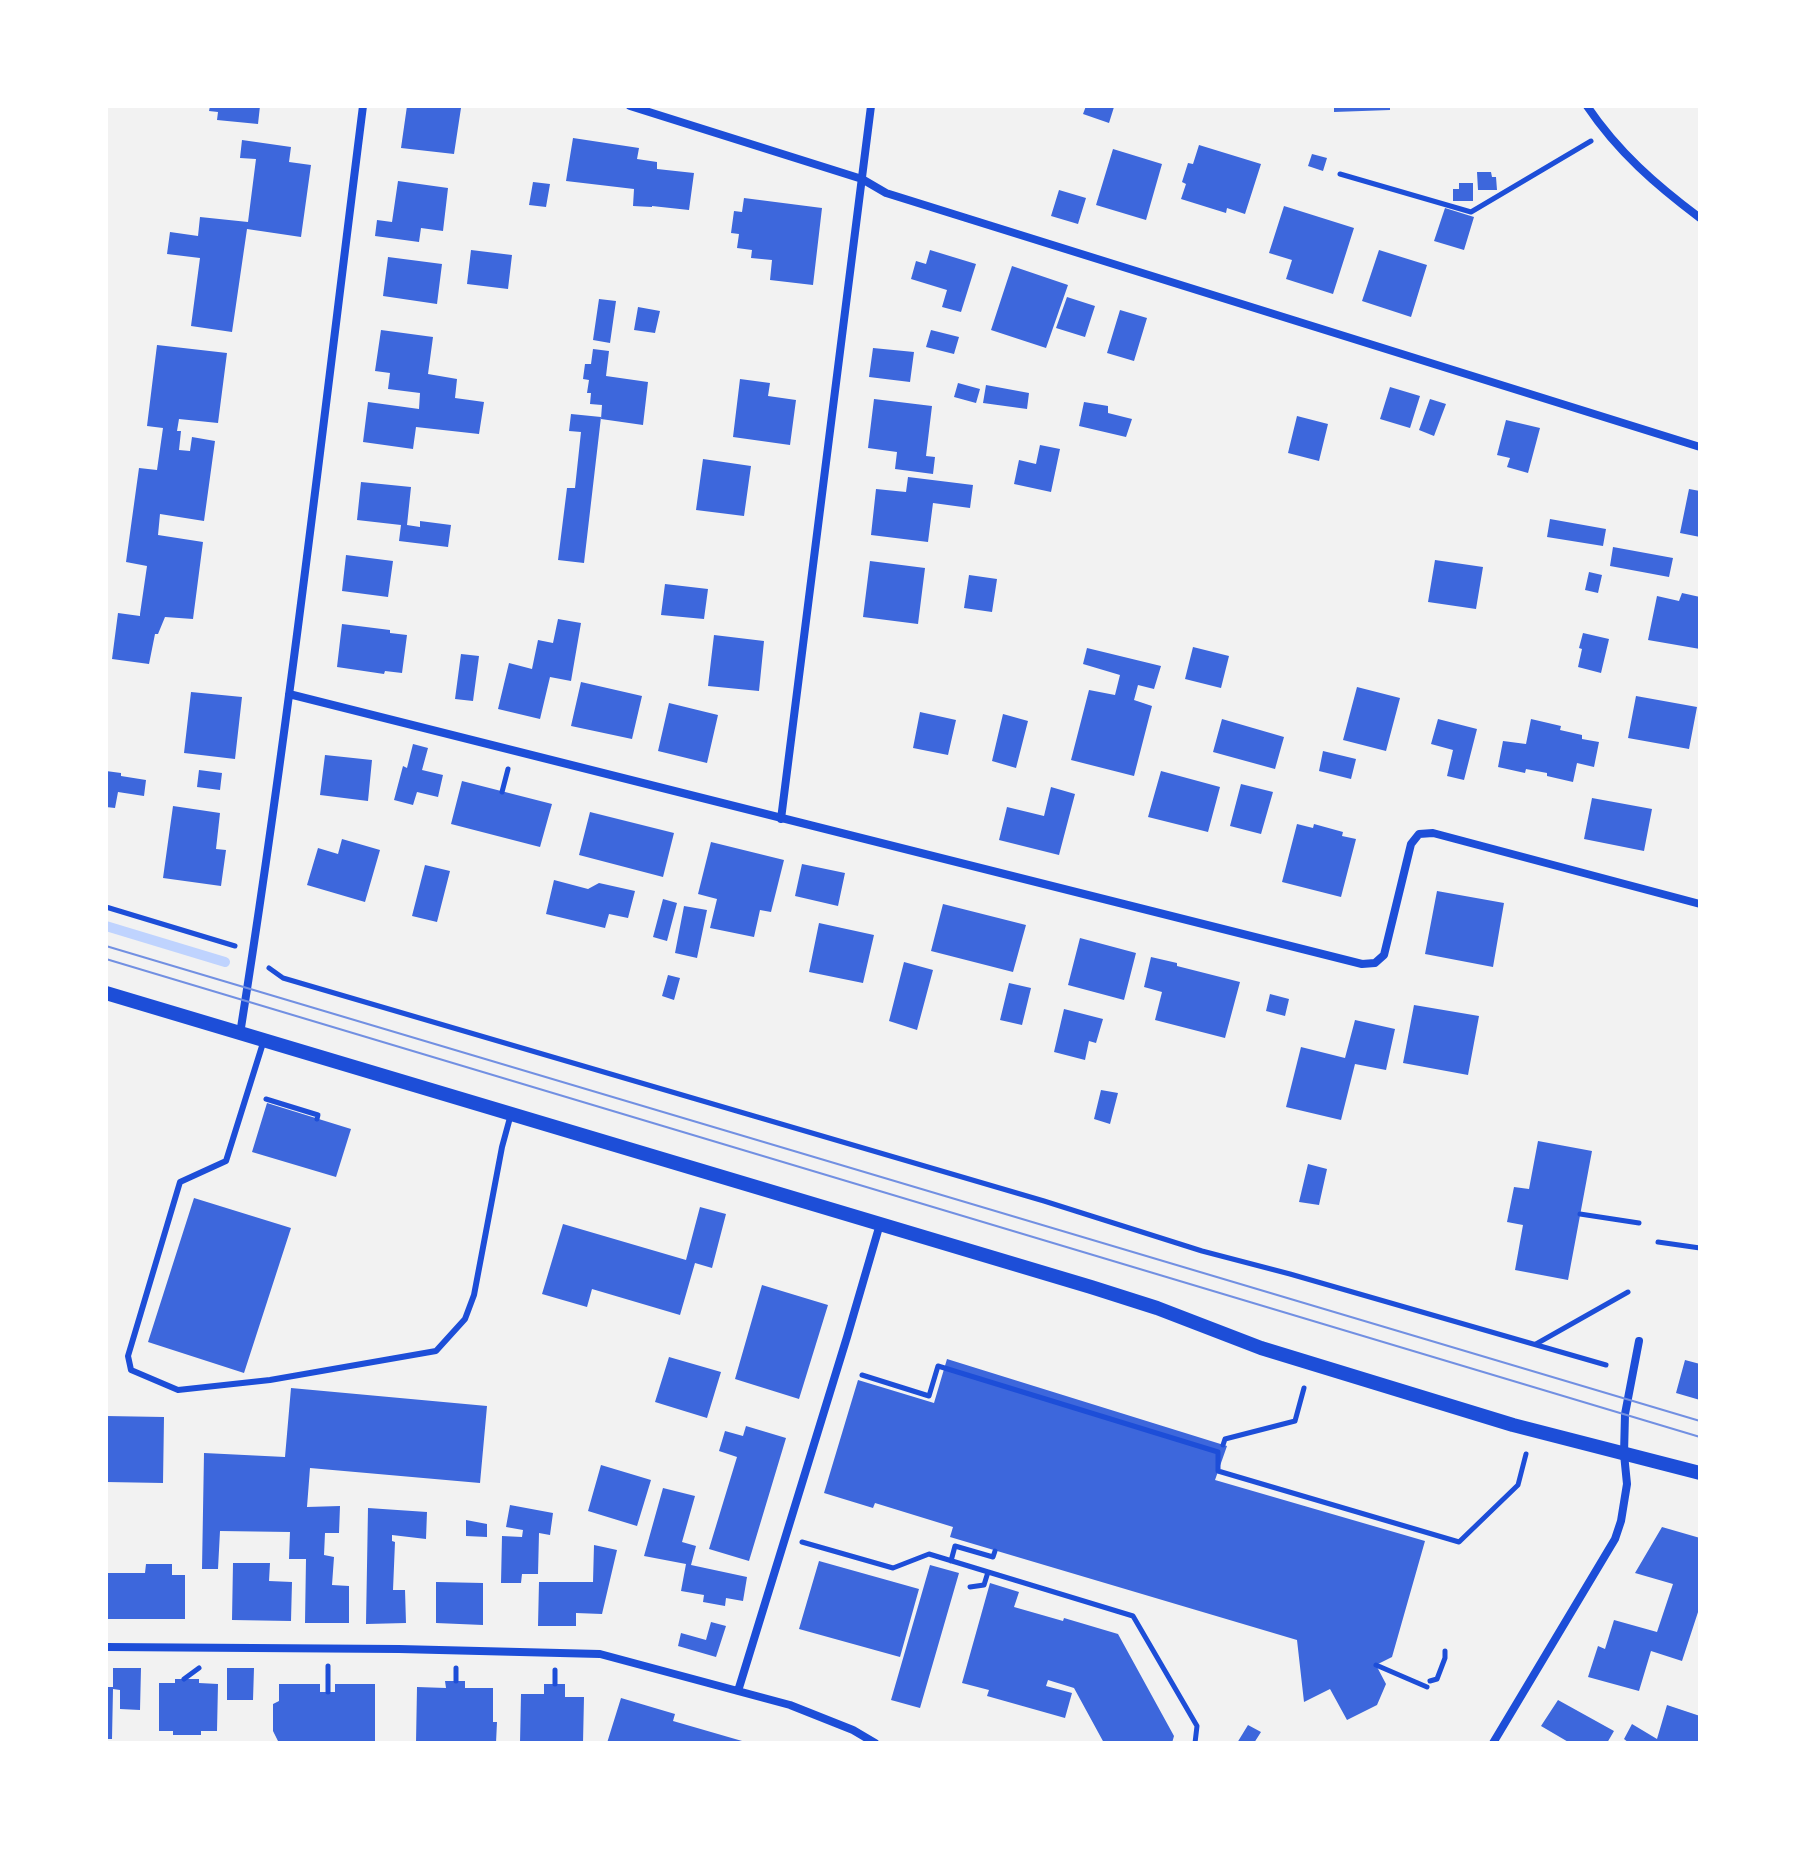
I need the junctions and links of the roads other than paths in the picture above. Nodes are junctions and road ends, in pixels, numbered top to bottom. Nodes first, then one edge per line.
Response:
1 (363, 106) edge
2 (630, 106) edge
3 (871, 106) edge
4 (1587, 106) edge
5 (862, 179) junction
6 (1700, 218) edge
7 (1700, 447) edge
8 (289, 694) junction
9 (781, 819) junction
10 (1700, 904) edge
11 (106, 993) edge
12 (240, 1034) junction
13 (264, 1041) junction
14 (511, 1114) junction
15 (880, 1224) junction
16 (1639, 1341) dead end
17 (1624, 1454) junction
18 (1700, 1473) edge
19 (106, 1647) edge
20 (738, 1691) junction
21 (875, 1743) edge
22 (1493, 1743) edge

1 - 8 street
2 - 5 street
3 - 5 street
4 - 6 street
5 - 7 street
5 - 9 street
8 - 9 street
8 - 12 street
9 - 10 street
11 - 12 street
12 - 13 street
13 - 14 street
13 - 14 lane
14 - 15 street
15 - 17 street
15 - 20 street
16 - 17 street
17 - 18 street
17 - 22 street
19 - 20 street
20 - 21 street

